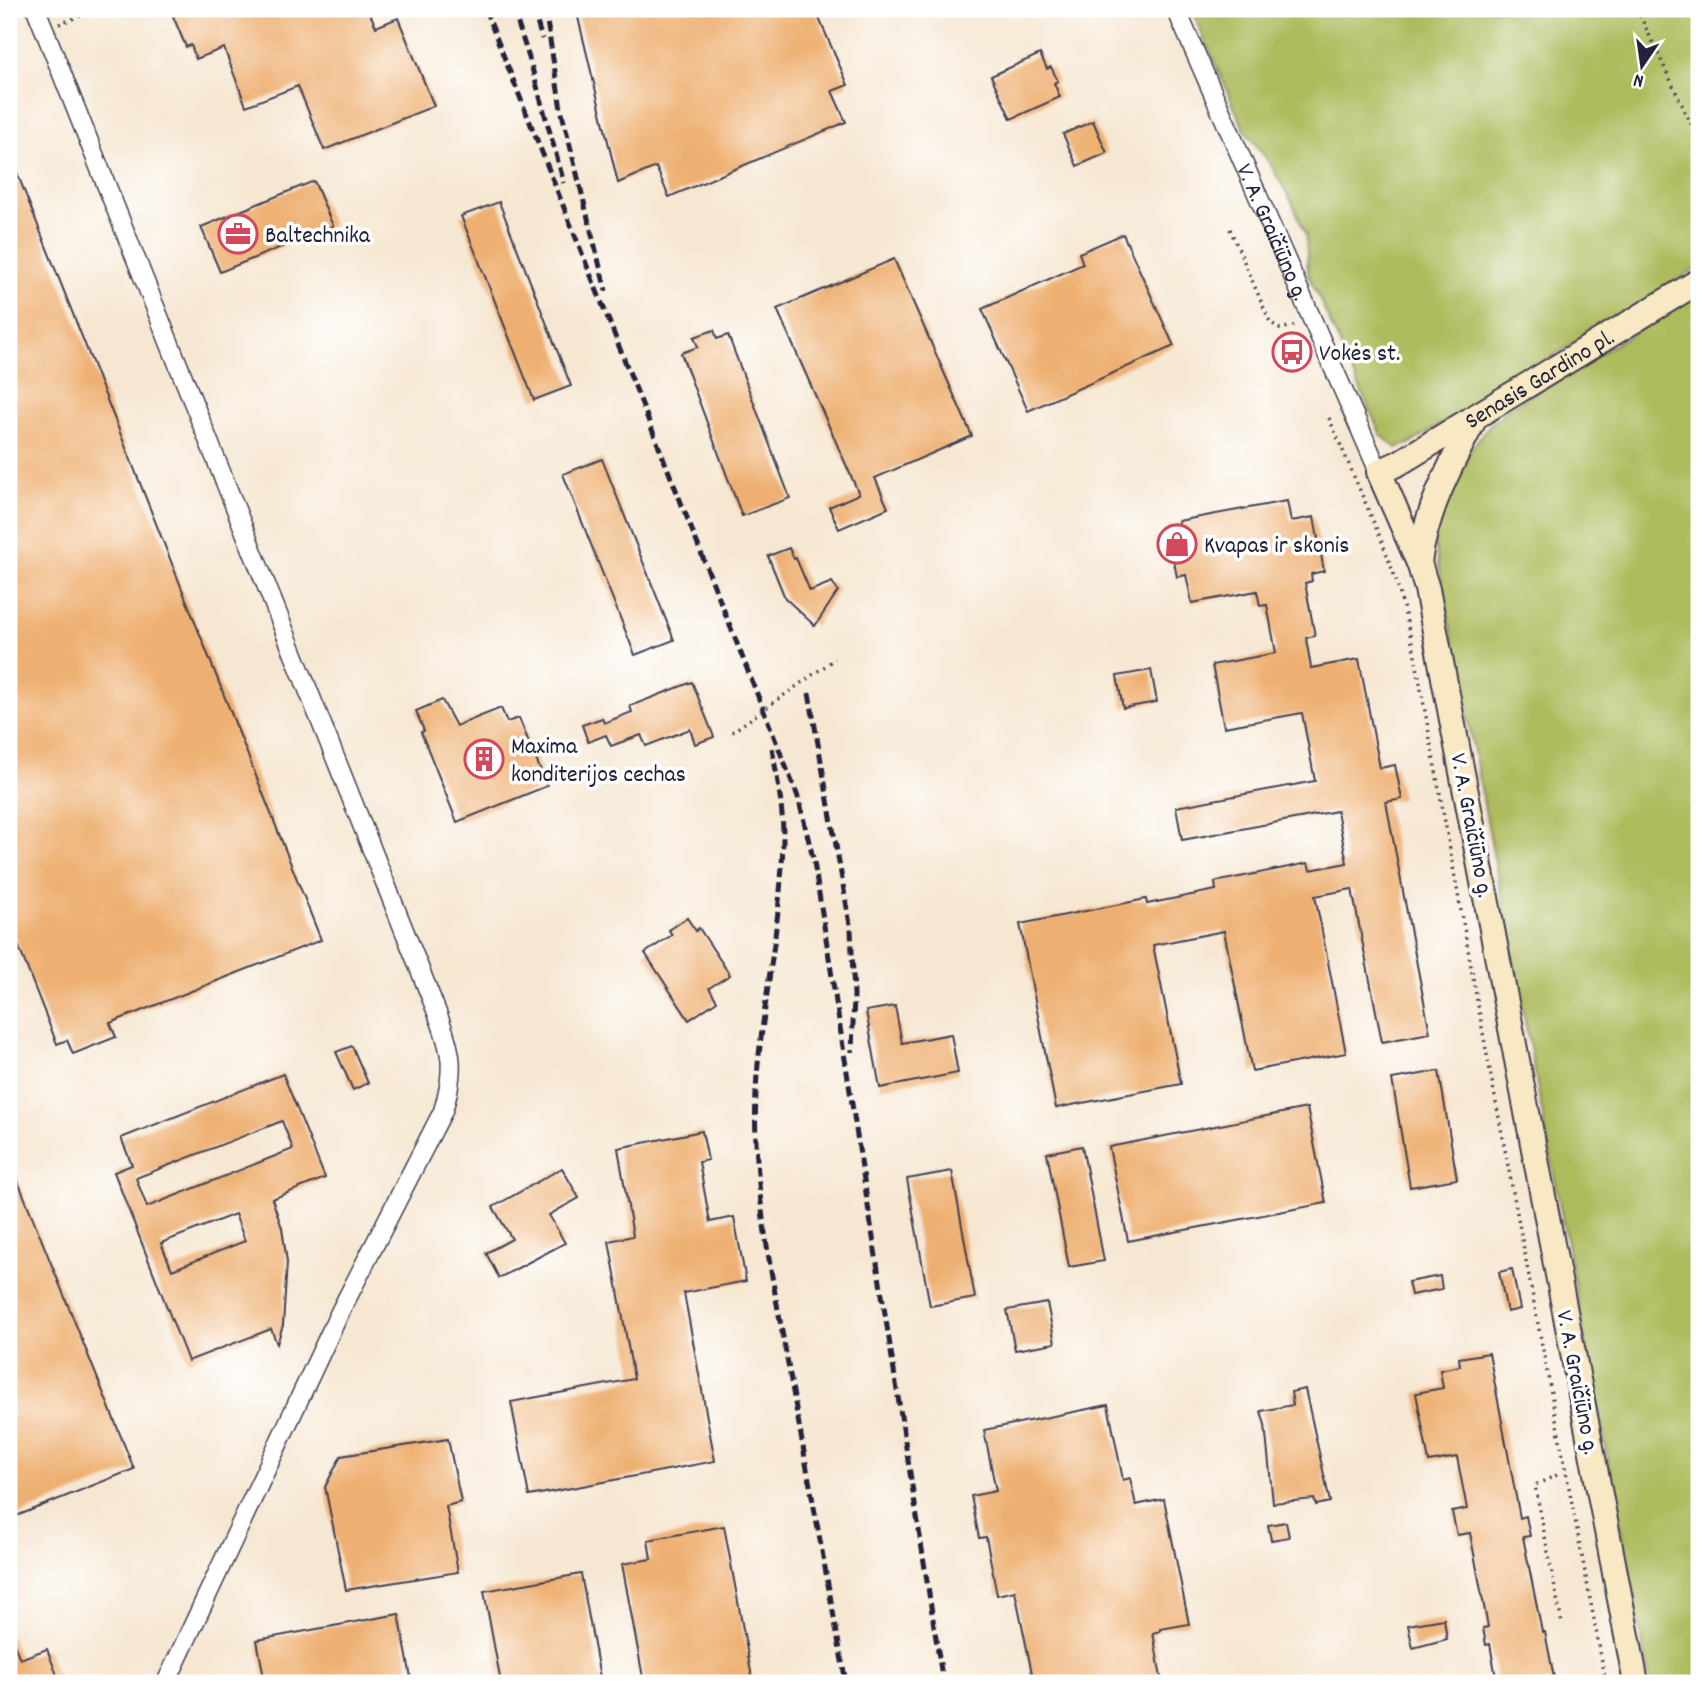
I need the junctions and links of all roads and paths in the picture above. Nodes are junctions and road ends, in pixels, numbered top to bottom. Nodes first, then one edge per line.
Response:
1 (36, 9) edge
2 (98, 9) edge
3 (1061, 9) edge
4 (1176, 9) edge
5 (1637, 9) edge
6 (1065, 19) dead end
7 (45, 30) junction
8 (1699, 141) edge
9 (1230, 229) dead end
10 (1699, 281) edge
11 (1312, 321) junction
12 (1476, 416) junction
13 (1329, 418) dead end
14 (1379, 471) junction
15 (1419, 563) junction
16 (835, 659) dead end
17 (732, 733) dead end
18 (1557, 1475) dead end
19 (1562, 1624) dead end
20 (166, 1683) edge
21 (1606, 1683) edge
22 (1636, 1683) edge

1 - 7 street
2 - 7 path
3 - 6 path
4 - 11 street, V. A. Graičiūno g.
5 - 8 path
7 - 20 street
9 - 11 path
10 - 12 main road, Senasis Gardino pl.
11 - 14 street, V. A. Graičiūno g.
12 - 14 main road, Senasis Gardino pl.
12 - 15 main road
13 - 21 path
14 - 15 main road, V. A. Graičiūno g.
15 - 22 main road, V. A. Graičiūno g.
16 - 17 path
18 - 19 path

